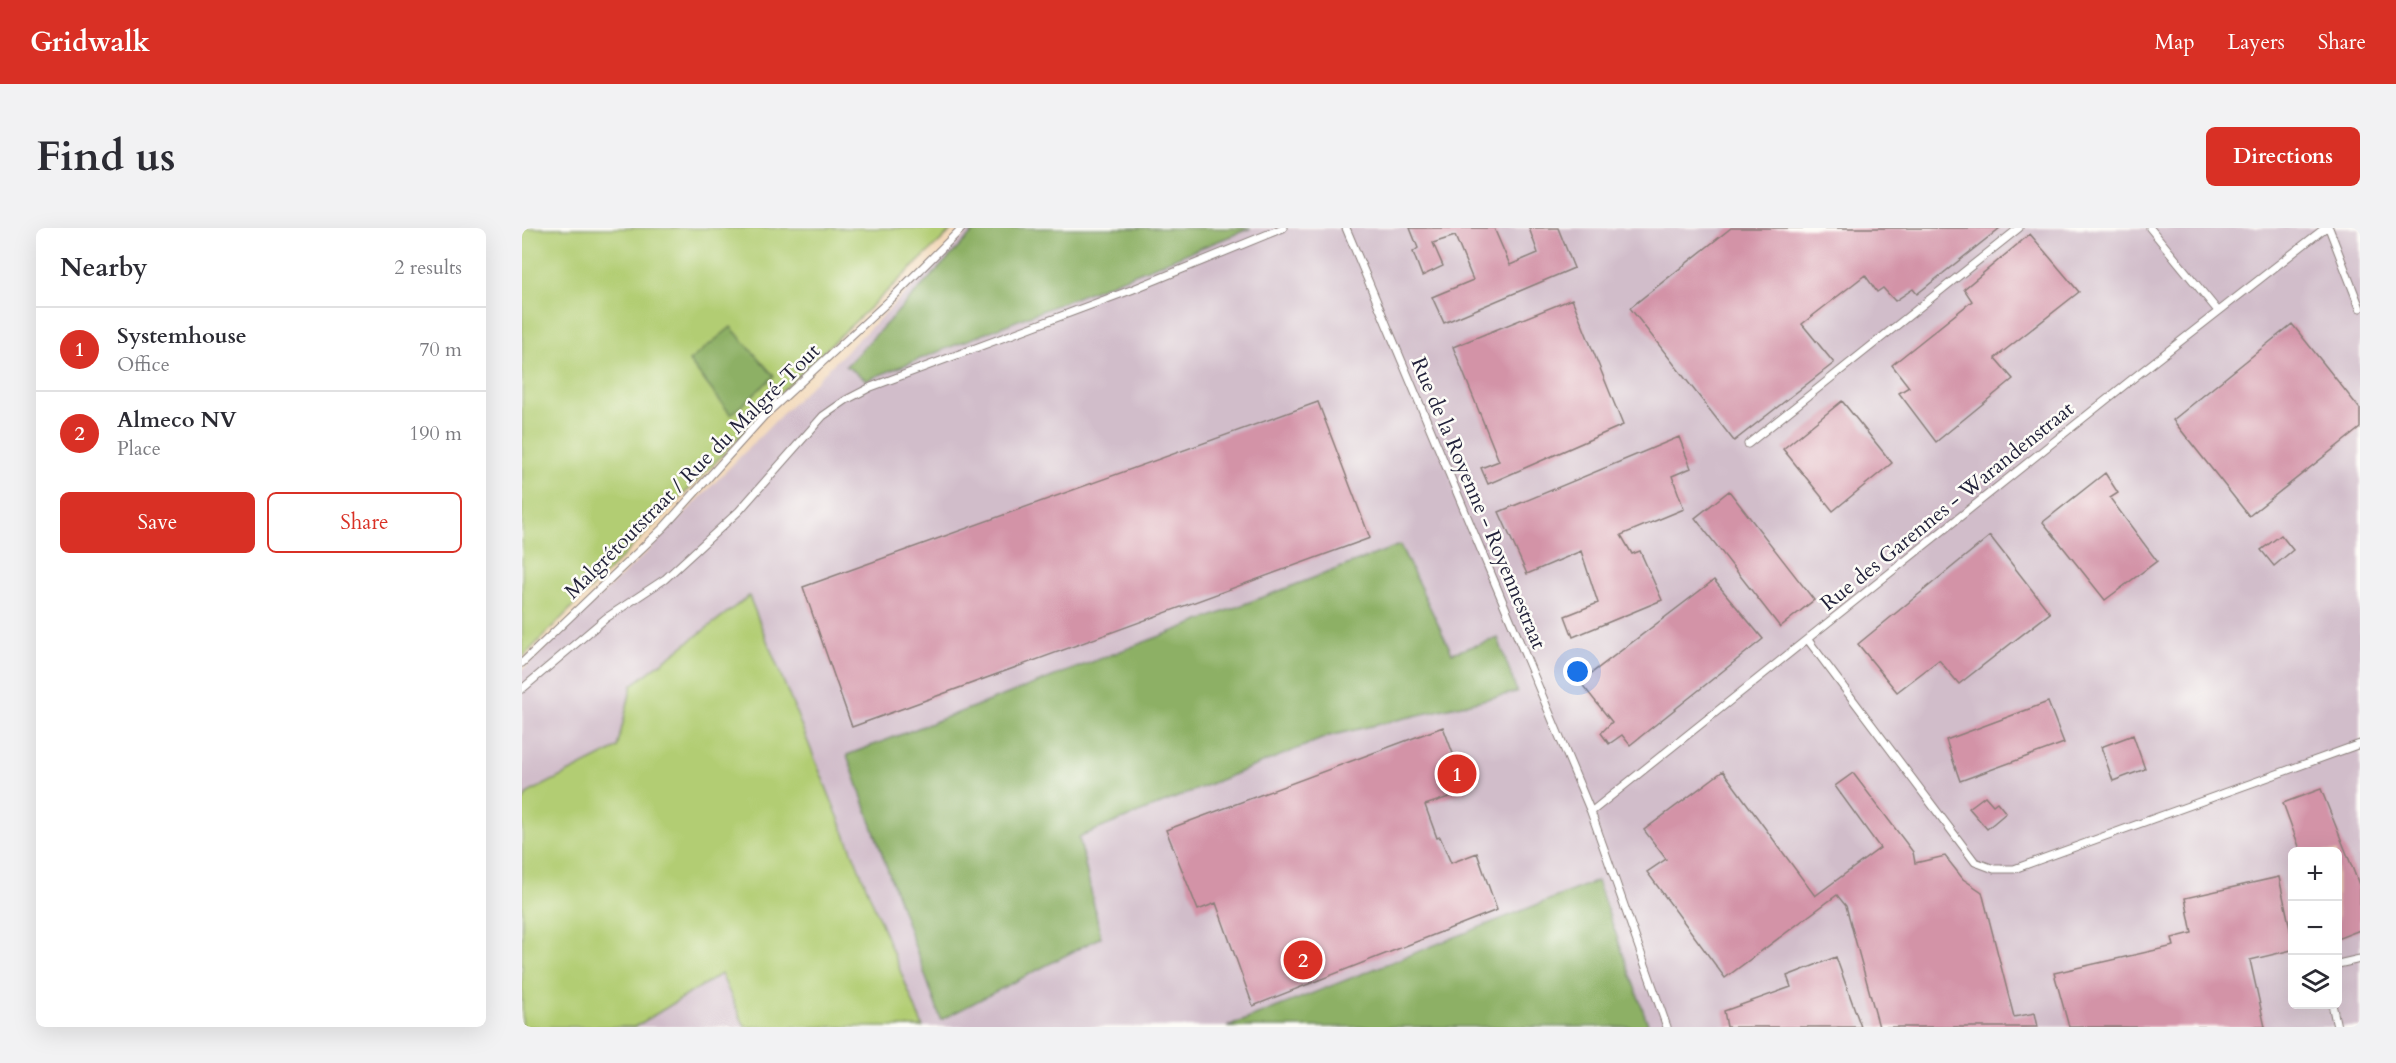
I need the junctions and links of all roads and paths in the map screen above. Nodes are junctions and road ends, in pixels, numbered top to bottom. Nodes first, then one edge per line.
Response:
1 (962, 228) edge
2 (1283, 228) edge
3 (1347, 228) edge
4 (2019, 228) edge
5 (2150, 228) edge
6 (2327, 228) edge
7 (2360, 308) edge
8 (2218, 311) junction
9 (1748, 444) dead end
10 (1808, 640) junction
11 (522, 663) edge
12 (522, 689) edge
13 (2360, 744) edge
14 (1591, 812) junction
15 (2360, 959) edge
16 (2342, 963) edge
17 (2333, 1009) edge
18 (1667, 1027) edge
19 (2337, 1027) edge

1 - 11 lane, Malgrétoutstraat / Rue du Malgré-Tout
2 - 12 lane
3 - 14 lane, Rue de la Royenne - Royennestraat
4 - 9 lane
5 - 8 lane
6 - 7 lane
6 - 8 lane, Rue des Garennes - Warandenstraat
8 - 10 lane, Rue des Garennes - Warandenstraat
10 - 13 lane
10 - 14 lane, Rue des Garennes - Warandenstraat
14 - 18 lane, Rue de la Royenne - Royennestraat
15 - 16 lane
17 - 19 lane

